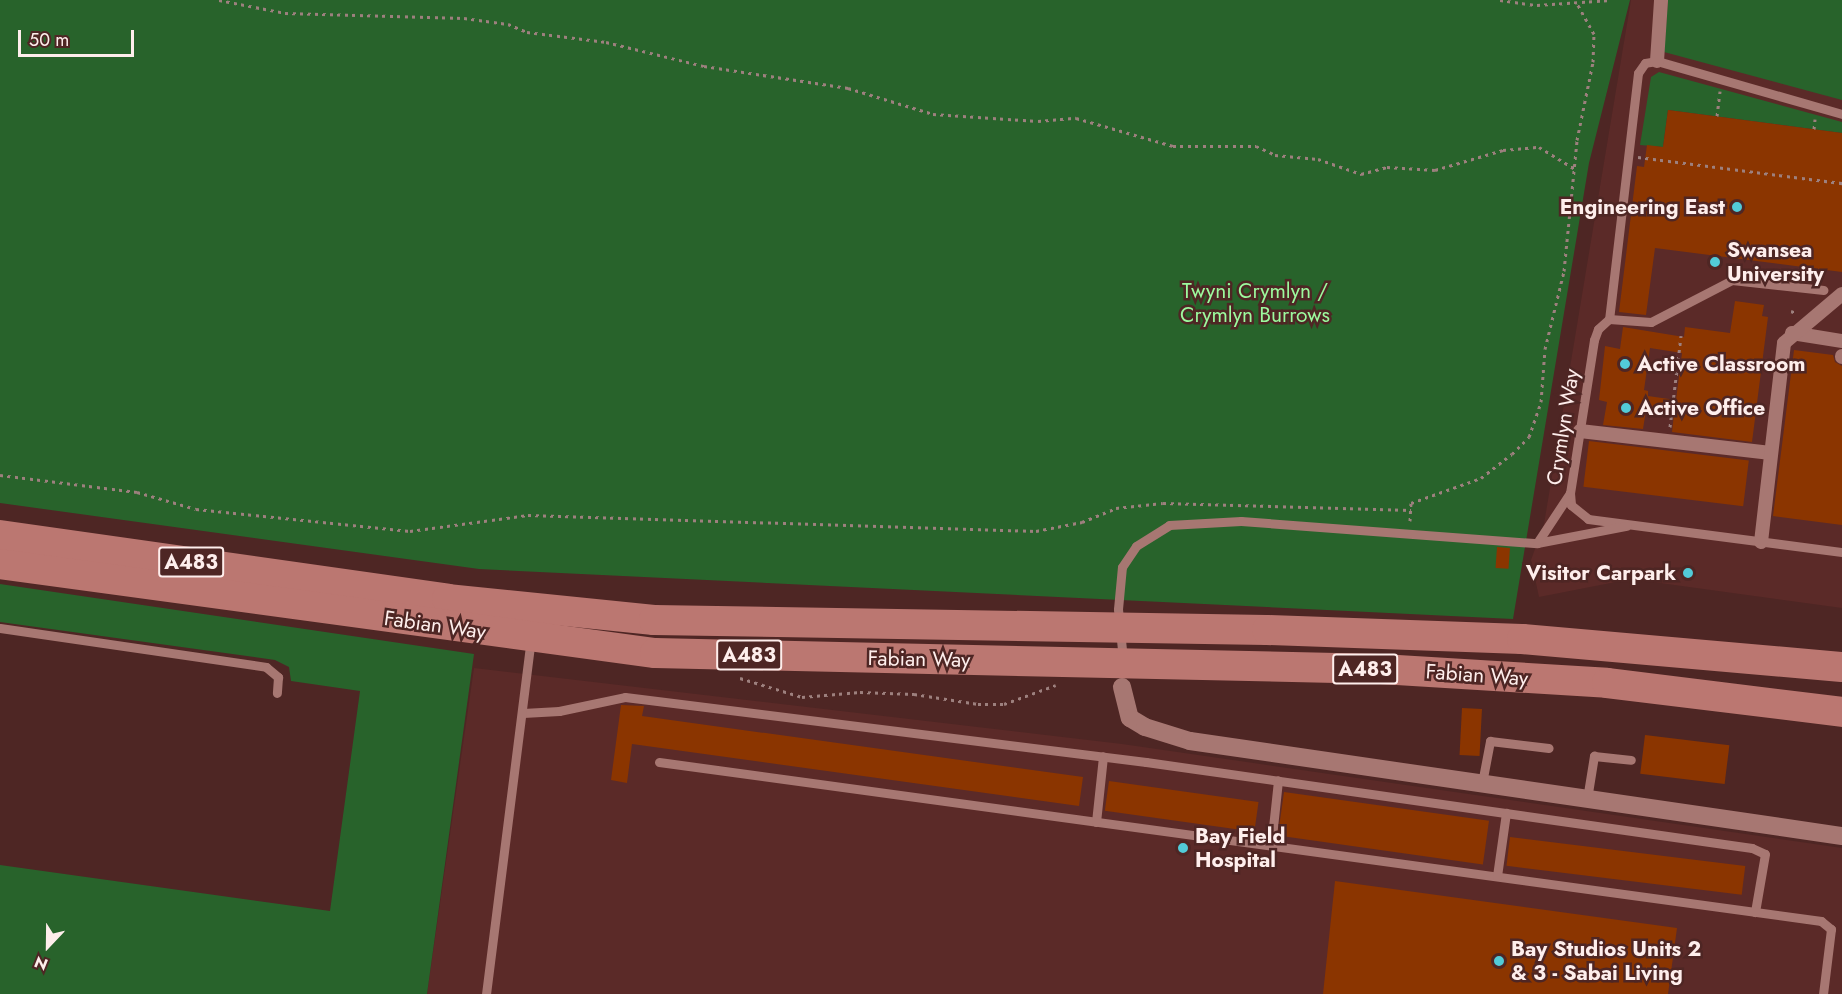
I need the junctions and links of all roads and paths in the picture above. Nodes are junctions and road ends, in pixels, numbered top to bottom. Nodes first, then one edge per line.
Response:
1 (219, 0) edge
2 (1500, 0) edge
3 (1611, 0) edge
4 (1661, 0) edge
5 (1577, 3) junction
6 (1657, 61) junction
7 (1722, 80) junction
8 (1842, 114) edge
9 (1717, 116) dead end
10 (1625, 157) junction
11 (1575, 169) junction
12 (1842, 183) edge
13 (1822, 290) dead end
14 (1842, 294) edge
15 (1609, 319) junction
16 (1792, 333) junction
17 (1681, 336) dead end
18 (1842, 341) edge
19 (1580, 430) junction
20 (1668, 440) junction
21 (1771, 453) junction
22 (0, 475) edge
23 (1570, 493) junction
24 (1411, 510) junction
25 (1633, 525) junction
26 (1409, 532) junction
27 (0, 535) edge
28 (1761, 542) junction
29 (1537, 543) junction
30 (1842, 552) edge
31 (0, 564) edge
32 (0, 628) edge
33 (1122, 628) junction
34 (532, 637) junction
35 (1842, 667) edge
36 (1123, 675) junction
37 (277, 693) dead end
38 (1842, 712) edge
39 (523, 713) junction
40 (1549, 748) dead end
41 (1103, 756) junction
42 (1631, 760) dead end
43 (659, 762) dead end
44 (1278, 780) junction
45 (1482, 783) junction
46 (1587, 799) junction
47 (1506, 813) junction
48 (1096, 822) junction
49 (1842, 836) edge
50 (1271, 846) junction
51 (1497, 876) junction
52 (1755, 912) junction
53 (486, 994) edge
54 (1823, 994) edge

1 - 11 path
2 - 5 path
3 - 5 path
4 - 6 street
5 - 11 path
6 - 7 lane
6 - 10 lane, Crymlyn Way
7 - 8 lane
7 - 9 path
10 - 12 path
10 - 15 lane, Crymlyn Way
11 - 24 path
13 - 15 lane
14 - 16 street
15 - 19 lane, Crymlyn Way
16 - 18 street
16 - 21 street
17 - 20 path
19 - 20 street
19 - 23 lane, Crymlyn Way
20 - 21 street
21 - 28 street
22 - 24 path
23 - 25 lane, Crymlyn Way
23 - 29 lane
24 - 26 path
25 - 28 lane, Crymlyn Way
25 - 29 lane
26 - 29 lane
26 - 33 lane
27 - 33 highway, Fabian Way / A483
28 - 30 lane, Crymlyn Way
31 - 34 highway, Fabian Way / A483
32 - 37 lane
33 - 35 highway, Fabian Way / A483
33 - 36 lane
34 - 36 highway, Fabian Way / A483
34 - 39 lane
36 - 38 highway, Fabian Way / A483
36 - 45 street
39 - 41 lane
39 - 53 lane
40 - 45 lane
41 - 44 lane
41 - 48 lane
42 - 46 lane
43 - 48 lane
44 - 47 lane
44 - 50 lane
45 - 46 street
46 - 49 street
47 - 51 lane
47 - 52 lane
48 - 50 lane
50 - 51 lane
51 - 52 lane
52 - 54 lane

